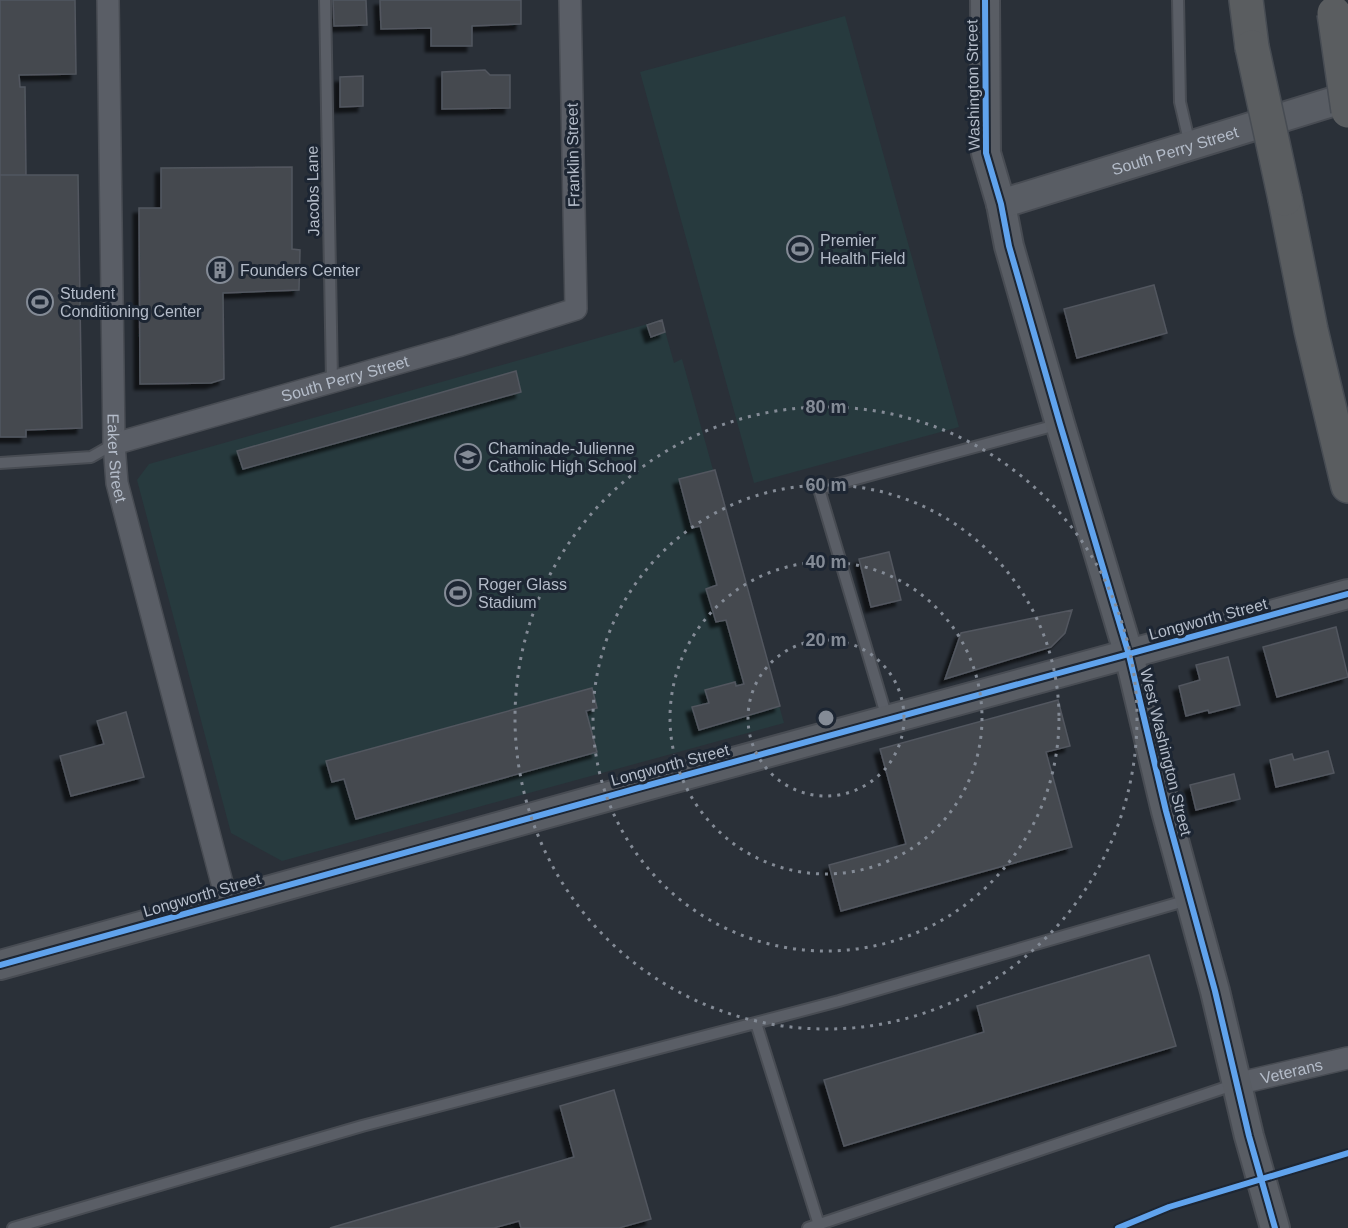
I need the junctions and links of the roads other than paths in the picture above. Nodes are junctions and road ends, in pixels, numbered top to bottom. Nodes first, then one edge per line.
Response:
1 (108, 0) edge
2 (325, 0) edge
3 (570, 0) edge
4 (986, 0) edge
5 (1178, 0) edge
6 (1246, 0) edge
7 (1332, 7) edge
8 (1348, 97) edge
9 (1348, 111) edge
10 (1190, 145) junction
11 (1000, 204) junction
12 (576, 309) joint
13 (332, 381) junction
14 (1060, 424) junction
15 (114, 444) junction
16 (0, 463) edge
17 (1348, 486) edge
18 (1348, 594) edge
19 (1129, 655) junction
20 (887, 719) junction
21 (1190, 899) junction
22 (227, 902) junction
23 (0, 965) edge
24 (756, 1023) junction
25 (1348, 1058) edge
26 (1236, 1084) junction
27 (35, 1225) edge
28 (814, 1226) edge
29 (13, 1228) edge
30 (1275, 1228) edge

1 - 15 street, Eaker Street
2 - 13 lane, Jacobs Lane
3 - 12 street, Franklin Street
4 - 11 street, Washington Street
5 - 10 lane
6 - 17 highway, bridge
7 - 9 highway, bridge
8 - 10 street, South Perry Street
10 - 11 street, South Perry Street
11 - 14 street, West Washington Street
12 - 13 street, South Perry Street
13 - 15 street, South Perry Street
14 - 19 street, West Washington Street
14 - 20 lane
15 - 16 lane
15 - 22 street, Eaker Street
18 - 19 street, Longworth Street
19 - 20 street, Longworth Street
19 - 21 street, West Washington Street
20 - 22 street, Longworth Street
21 - 24 lane
21 - 26 street, West Washington Street
22 - 23 street, Longworth Street
24 - 27 lane
24 - 28 lane
25 - 26 street, Veterans
26 - 28 lane
26 - 30 street, West Washington Street
27 - 29 lane

